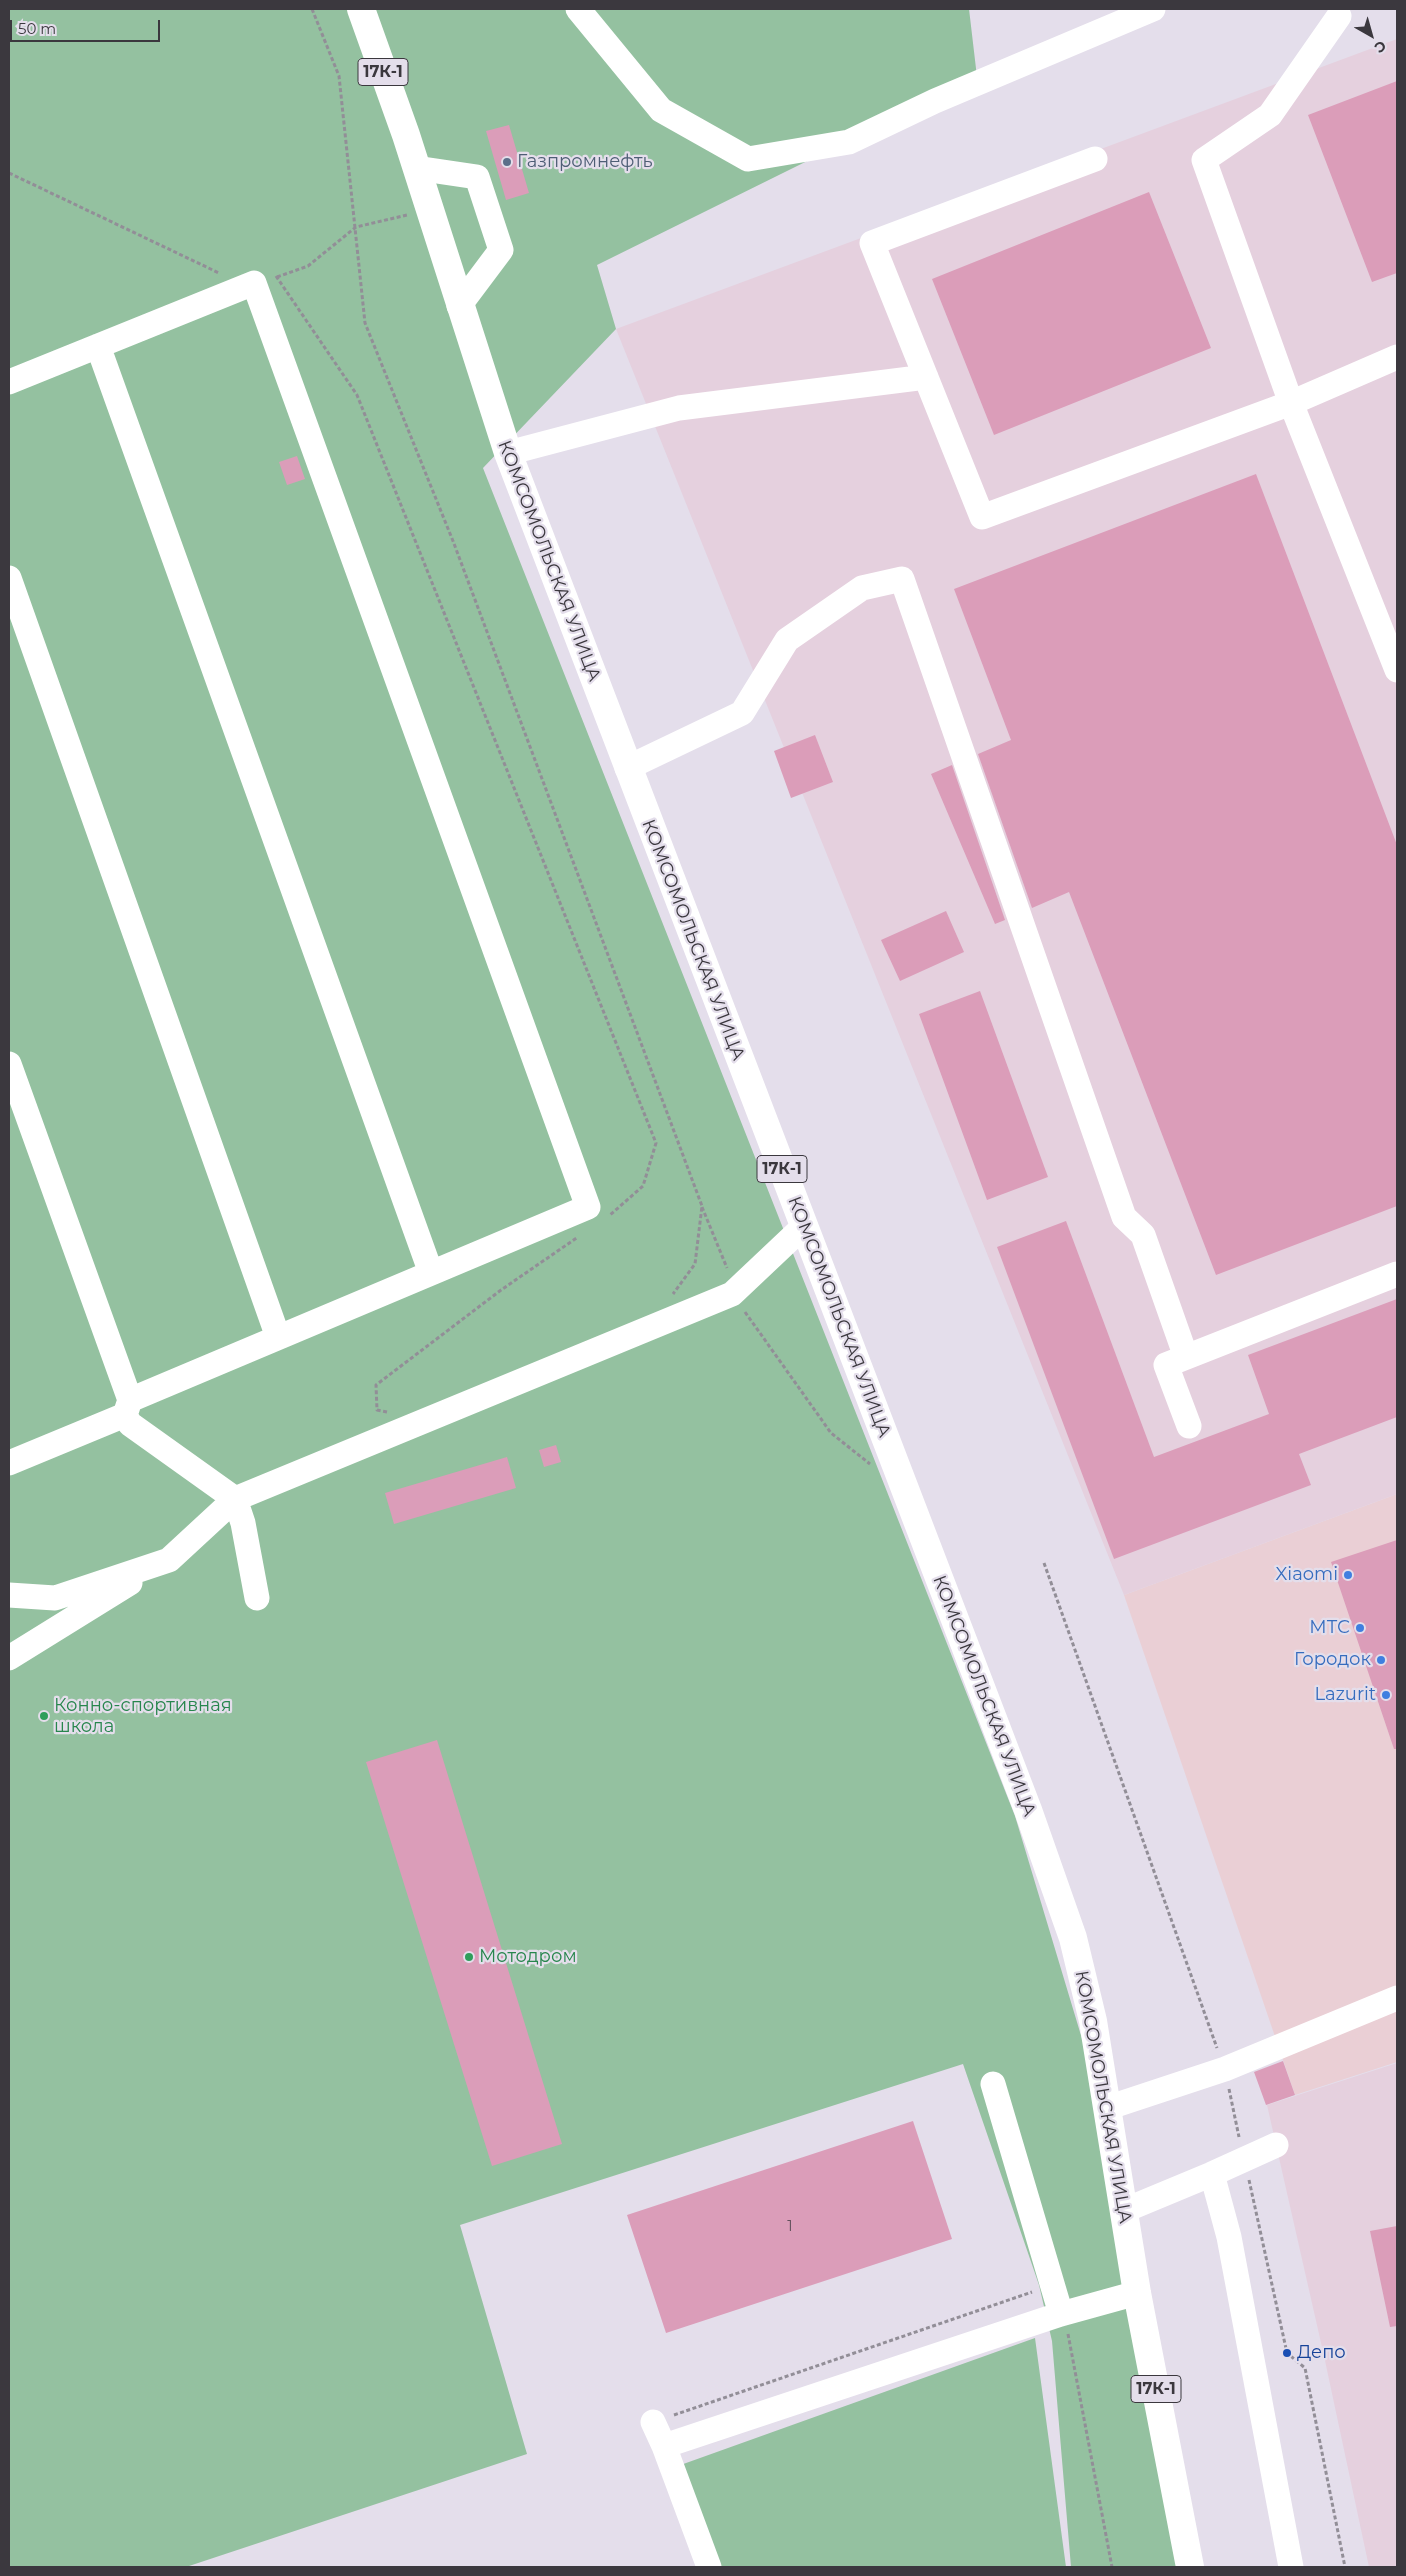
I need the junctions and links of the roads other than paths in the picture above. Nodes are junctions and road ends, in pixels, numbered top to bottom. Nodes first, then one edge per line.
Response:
1 (361, 9) edge
2 (578, 9) edge
3 (1153, 9) edge
4 (1338, 16) dead end
5 (1095, 159) dead end
6 (416, 168) junction
7 (459, 306) junction
8 (98, 346) junction
9 (1397, 357) edge
10 (926, 378) junction
11 (9, 382) edge
12 (1291, 403) junction
13 (508, 453) junction
14 (9, 578) edge
15 (1397, 670) edge
16 (627, 768) junction
17 (9, 1064) edge
18 (804, 1226) junction
19 (431, 1273) junction
20 (1397, 1274) edge
21 (278, 1337) junction
22 (1186, 1357) junction
23 (127, 1407) junction
24 (1189, 1426) dead end
25 (9, 1463) edge
26 (235, 1499) junction
27 (168, 1560) junction
28 (9, 1595) edge
29 (257, 1598) dead end
30 (9, 1658) edge
31 (1397, 1998) edge
32 (993, 2084) dead end
33 (1107, 2108) junction
34 (1276, 2145) dead end
35 (1212, 2174) junction
36 (1123, 2211) junction
37 (1137, 2293) junction
38 (1065, 2324) junction
39 (653, 2422) road end
40 (664, 2446) junction
41 (709, 2567) edge
42 (1190, 2567) edge
43 (1291, 2567) edge

1 - 6 main road, КОМСОМОЛЬСКАЯ УЛИЦА / 17К-1
2 - 3 lane
4 - 12 lane
5 - 10 lane
6 - 7 main road, КОМСОМОЛЬСКАЯ УЛИЦА / 17К-1
6 - 7 lane
7 - 13 main road, КОМСОМОЛЬСКАЯ УЛИЦА / 17К-1
8 - 11 lane
8 - 19 lane
8 - 19 lane
9 - 12 lane
10 - 12 lane
10 - 13 lane
12 - 15 lane
13 - 16 main road, КОМСОМОЛЬСКАЯ УЛИЦА / 17К-1
14 - 21 lane
16 - 18 main road, КОМСОМОЛЬСКАЯ УЛИЦА / 17К-1
16 - 22 lane
17 - 23 lane
18 - 26 lane
18 - 33 main road, КОМСОМОЛЬСКАЯ УЛИЦА / 17К-1
19 - 21 lane
20 - 22 lane
21 - 23 lane
22 - 24 lane
23 - 25 lane
23 - 26 lane
26 - 27 lane
26 - 29 lane
27 - 28 lane
27 - 30 lane
31 - 33 lane
32 - 38 lane
33 - 36 main road, КОМСОМОЛЬСКАЯ УЛИЦА / 17К-1
34 - 35 lane
35 - 36 lane
35 - 43 lane
36 - 37 main road, КОМСОМОЛЬСКАЯ УЛИЦА / 17К-1
37 - 38 lane
37 - 42 main road, КОМСОМОЛЬСКАЯ УЛИЦА / 17К-1
38 - 40 lane
39 - 40 lane
40 - 41 lane

